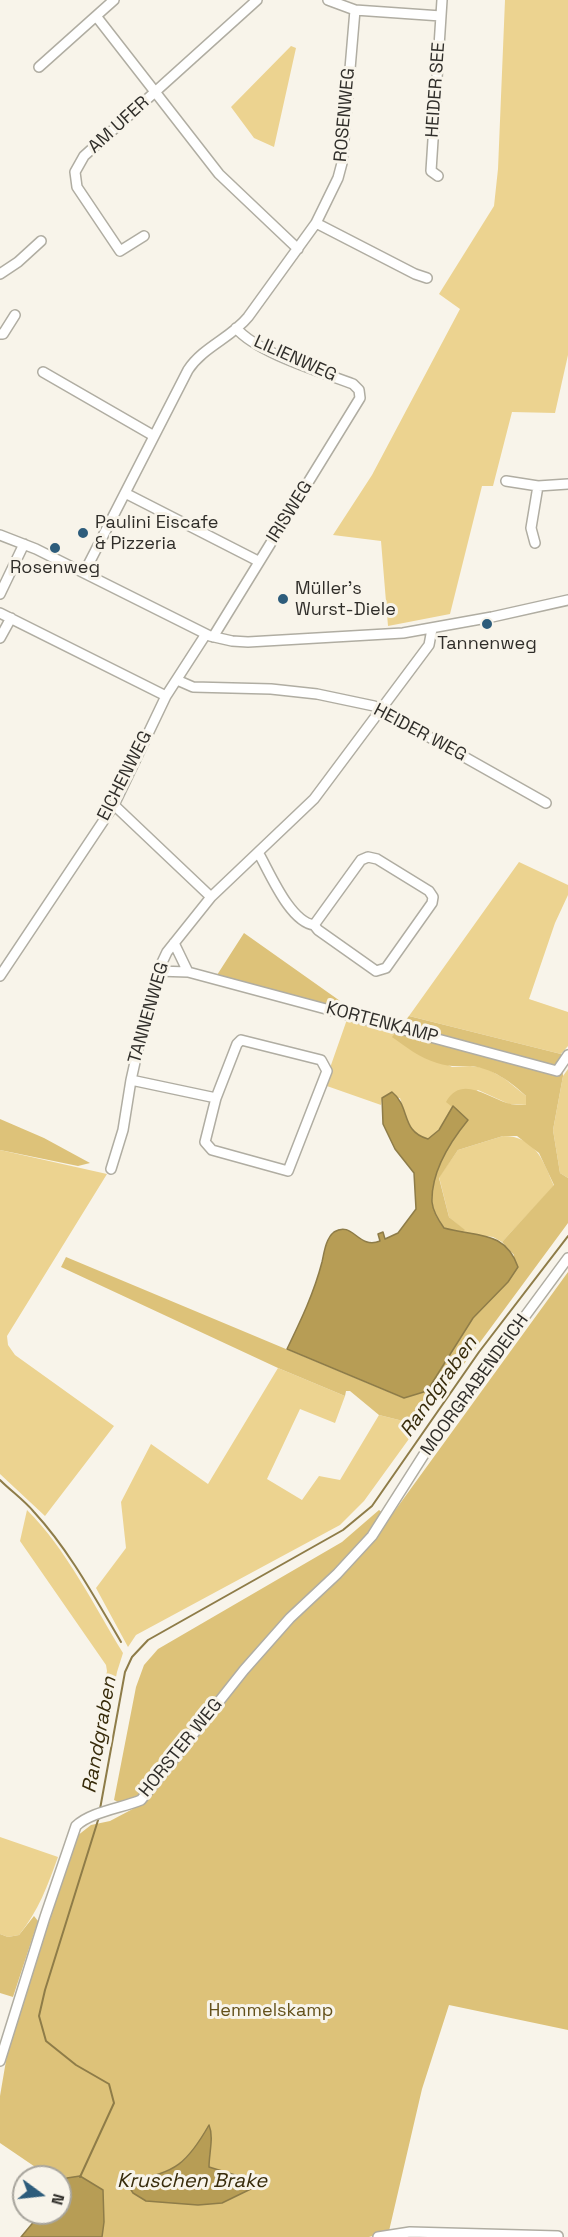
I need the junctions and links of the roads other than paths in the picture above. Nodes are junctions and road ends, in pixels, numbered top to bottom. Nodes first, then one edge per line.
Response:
1 (114, 0) edge
2 (257, 0) edge
3 (328, 0) edge
4 (442, 0) edge
5 (355, 10) junction
6 (96, 16) junction
7 (441, 16) junction
8 (39, 67) dead end
9 (155, 91) junction
10 (438, 176) dead end
11 (316, 223) junction
12 (144, 236) dead end
13 (41, 241) dead end
14 (298, 249) junction
15 (0, 274) edge
16 (427, 278) dead end
17 (15, 315) dead end
18 (236, 328) junction
19 (0, 334) edge
20 (43, 372) dead end
21 (356, 387) joint
22 (154, 436) junction
23 (506, 482) dead end
24 (568, 484) edge
25 (538, 486) junction
26 (125, 493) junction
27 (0, 535) edge
28 (535, 543) dead end
29 (24, 544) junction
30 (258, 561) junction
31 (84, 573) junction
32 (0, 594) edge
33 (568, 600) edge
34 (0, 613) edge
35 (11, 618) junction
36 (432, 629) junction
37 (209, 635) junction
38 (0, 638) edge
39 (177, 680) junction
40 (166, 696) junction
41 (381, 709) junction
42 (546, 803) dead end
43 (114, 805) junction
44 (259, 854) junction
45 (211, 897) junction
46 (314, 925) junction
47 (174, 943) junction
48 (158, 971) junction
49 (188, 972) junction
50 (0, 976) edge
51 (568, 1055) edge
52 (131, 1080) junction
53 (216, 1098) junction
54 (111, 1169) dead end
55 (568, 1258) edge
56 (386, 1515) joint
57 (0, 2061) edge
58 (558, 2236) edge
59 (378, 2237) edge

1 - 6 street
2 - 9 street, AM UFER
3 - 5 street
4 - 7 street, HEIDER SEE
5 - 7 street
5 - 11 street, ROSENWEG
6 - 8 street
6 - 9 street
7 - 10 street, HEIDER SEE
9 - 12 street, AM UFER
9 - 14 street
11 - 14 street, ROSENWEG
11 - 16 street
13 - 15 street
14 - 18 street, ROSENWEG
17 - 19 street
18 - 21 street, LILIENWEG
18 - 22 street, ROSENWEG
20 - 22 street
21 - 30 street, IRISWEG
22 - 26 street, ROSENWEG
23 - 25 street
24 - 25 street
25 - 28 street
26 - 30 street
26 - 31 street, ROSENWEG
27 - 29 street
29 - 31 street
29 - 32 street
30 - 37 street, IRISWEG
31 - 37 street
33 - 36 street
34 - 35 street
35 - 38 street
35 - 40 street
36 - 37 street
36 - 41 street, TANNENWEG
37 - 39 street, EICHENWEG
39 - 40 street, EICHENWEG
39 - 41 street, HEIDER WEG
40 - 43 street, EICHENWEG
41 - 42 street, HEIDER WEG
41 - 44 street, TANNENWEG
43 - 45 street
43 - 50 street, EICHENWEG
44 - 45 street, TANNENWEG
44 - 46 street
45 - 47 street, TANNENWEG
46 - 46 street
47 - 48 street, TANNENWEG
47 - 49 street
48 - 49 street, KORTENKAMP
48 - 52 street, TANNENWEG
49 - 51 street, KORTENKAMP
52 - 53 street
52 - 54 street, TANNENWEG
53 - 53 street
55 - 56 street, MOORGRABENDEICH
56 - 57 street, HORSTER WEG
58 - 59 street

